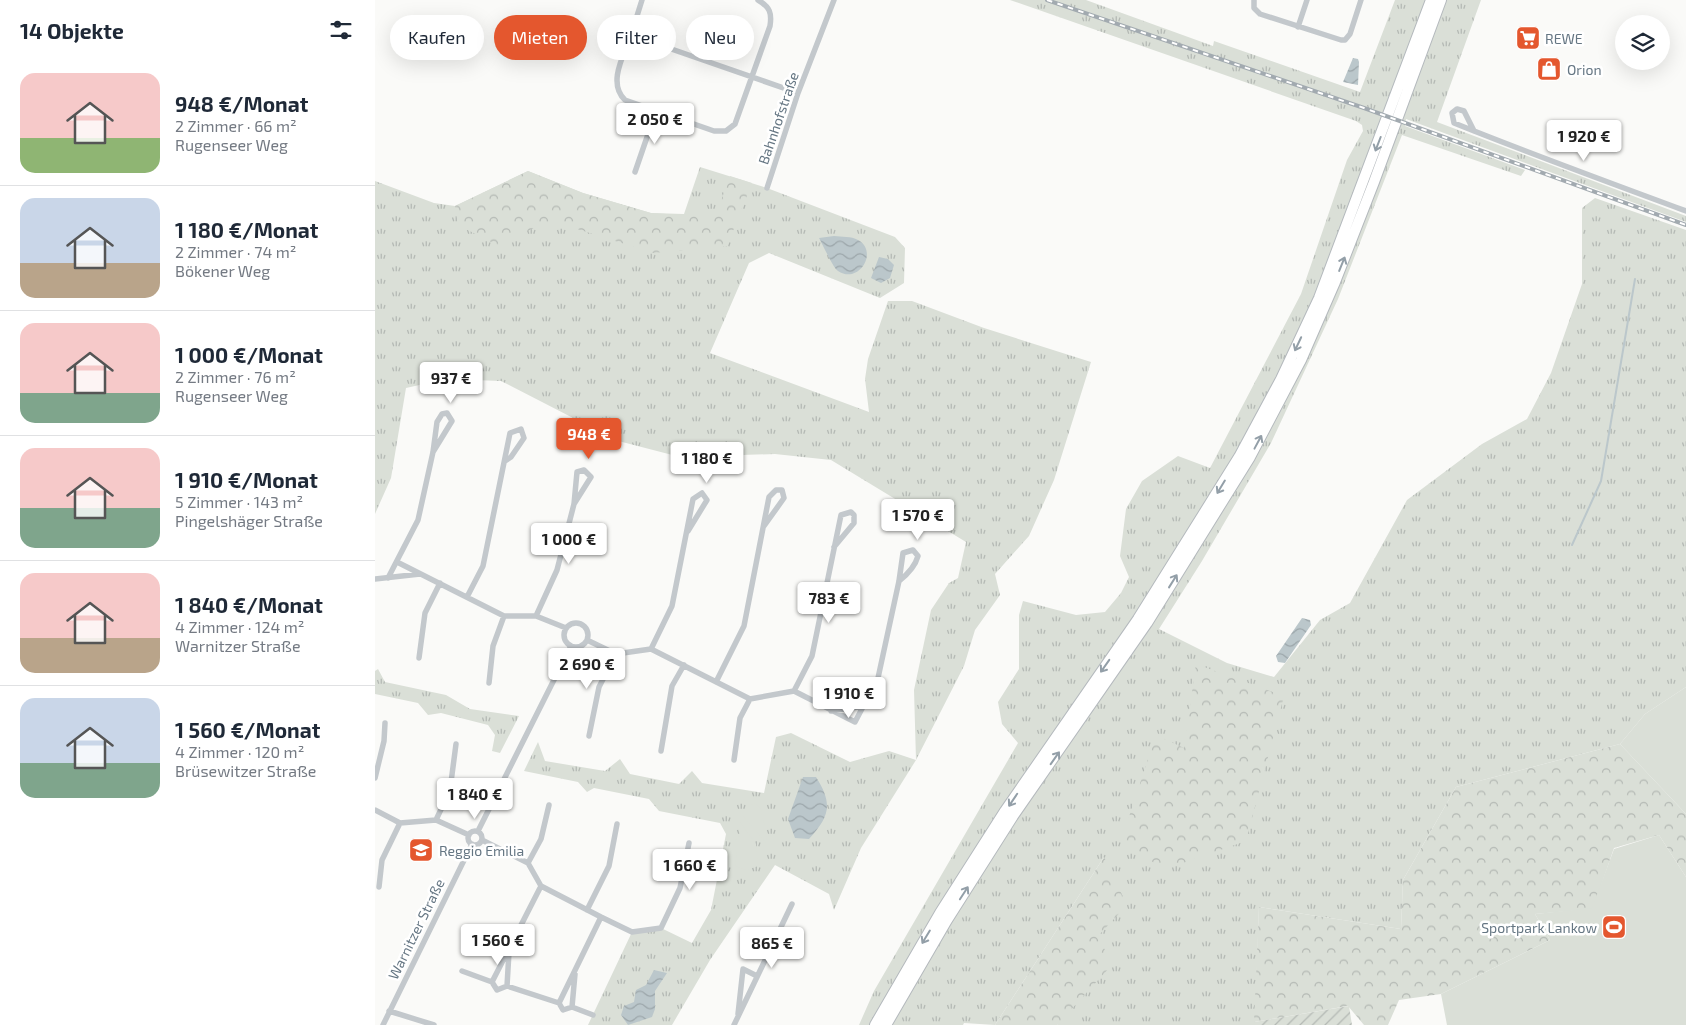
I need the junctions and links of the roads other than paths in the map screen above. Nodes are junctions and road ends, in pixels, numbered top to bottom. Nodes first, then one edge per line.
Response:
1 (642, 0) edge
2 (758, 0) edge
3 (834, 0) edge
4 (1253, 0) edge
5 (1307, 0) edge
6 (1361, 0) edge
7 (1431, 0) edge
8 (1441, 0) edge
9 (637, 15) edge
10 (1298, 27) junction
11 (676, 51) edge
12 (623, 60) edge
13 (752, 77) junction
14 (798, 93) junction
15 (656, 110) junction
16 (1474, 131) dead end
17 (635, 172) dead end
18 (767, 188) dead end
19 (1686, 211) edge
20 (433, 452) junction
21 (505, 461) junction
22 (574, 504) junction
23 (764, 526) junction
24 (688, 531) junction
25 (834, 547) junction
26 (397, 562) junction
27 (420, 574) junction
28 (388, 578) junction
29 (375, 579) edge
30 (899, 581) junction
31 (440, 584) junction
32 (467, 597) junction
33 (504, 616) junction
34 (536, 616) junction
35 (1140, 625) junction
36 (565, 628) junction
37 (587, 640) junction
38 (571, 646) junction
39 (651, 649) junction
40 (616, 654) junction
41 (419, 658) dead end
42 (684, 666) junction
43 (716, 682) junction
44 (489, 683) dead end
45 (794, 691) junction
46 (750, 698) junction
47 (864, 706) junction
48 (831, 711) junction
49 (385, 723) dead end
50 (589, 736) dead end
51 (457, 744) dead end
52 (661, 751) dead end
53 (734, 760) dead end
54 (375, 778) edge
55 (549, 805) dead end
56 (375, 810) edge
57 (436, 820) junction
58 (400, 823) junction
59 (617, 824) dead end
60 (478, 832) junction
61 (469, 835) junction
62 (481, 840) junction
63 (689, 843) dead end
64 (472, 844) junction
65 (528, 863) junction
66 (541, 886) junction
67 (379, 887) dead end
68 (792, 904) dead end
69 (587, 910) junction
70 (601, 917) junction
71 (509, 947) junction
72 (462, 971) dead end
73 (575, 972) junction
74 (757, 976) junction
75 (492, 982) junction
76 (507, 986) junction
77 (559, 1003) junction
78 (572, 1007) junction
79 (389, 1011) junction
80 (593, 1015) dead end
81 (736, 1022) edge
82 (383, 1025) edge
83 (435, 1025) edge
84 (875, 1025) edge
85 (886, 1025) edge

1 - 9 street
2 - 13 street
3 - 14 street, Bahnhofstraße
4 - 10 street
5 - 10 street
6 - 10 street
7 -> 35 highway
35 -> 8 highway
11 - 13 street
12 - 15 street
13 - 14 street
13 - 15 street
14 - 18 street, Bahnhofstraße
15 - 17 street
16 - 19 street
20 - 20 street
20 - 26 street
21 - 21 street
21 - 32 street
22 - 22 street
22 - 34 street
23 - 23 street
23 - 43 street
24 - 24 street
24 - 39 street
25 - 25 street
25 - 45 street
26 - 27 street
26 - 28 street
27 - 28 street
27 - 31 street
28 - 29 street
30 - 30 street
30 - 47 street
31 - 32 street
31 - 41 street
32 - 33 street
33 - 34 street
33 - 44 street
34 - 36 street
35 -> 84 highway
85 -> 35 highway
36 - 37 street
36 - 38 street
37 - 38 street
37 - 40 street
38 - 60 street
39 - 40 street
39 - 42 street
40 - 50 street
42 - 43 street
42 - 52 street
43 - 46 street
45 - 46 street
45 - 48 street
46 - 53 street
47 - 48 street
47 - 48 street
49 - 54 street
51 - 57 street
55 - 65 street
56 - 58 street
57 - 58 street
57 - 61 street
58 - 67 street
59 - 69 street
60 - 61 street
60 - 62 street
61 - 64 street
62 - 64 street
62 - 65 street
63 - 70 street
64 - 79 street, Warnitzer Straße
65 - 66 street
66 - 69 street
66 - 71 street
68 - 74 street
69 - 70 street
70 - 73 street
71 - 75 street
71 - 76 street
72 - 75 street
73 - 77 street
73 - 78 street
74 - 81 street
74 - 81 street
75 - 76 street
76 - 77 street
77 - 78 street
78 - 80 street
79 - 82 street, Warnitzer Straße
79 - 83 street

